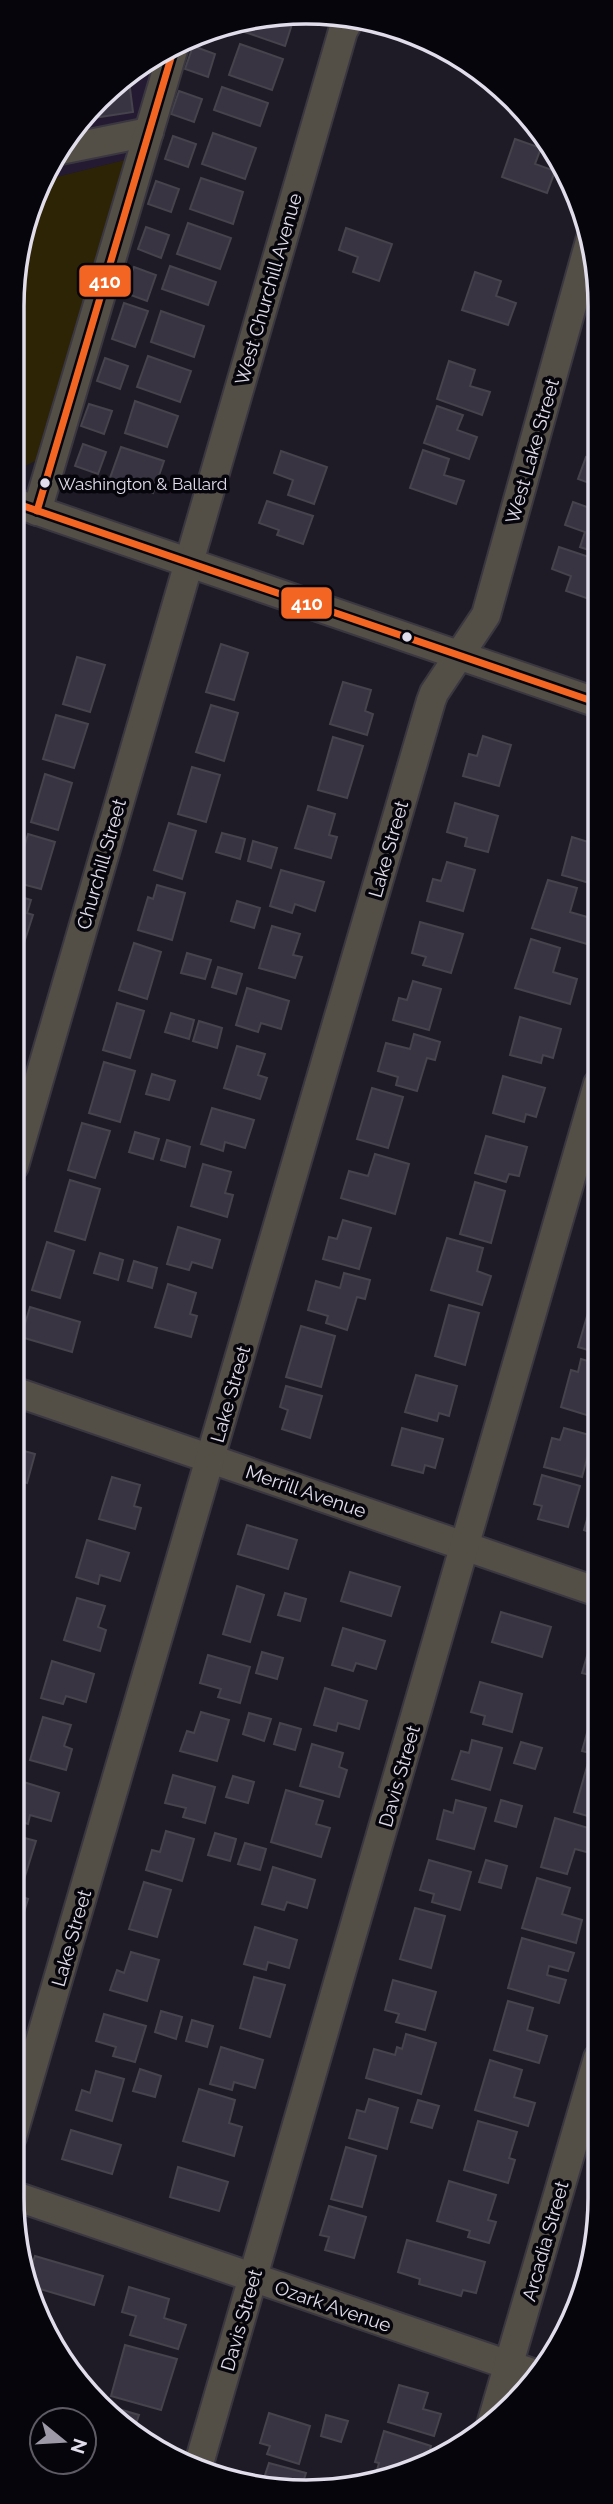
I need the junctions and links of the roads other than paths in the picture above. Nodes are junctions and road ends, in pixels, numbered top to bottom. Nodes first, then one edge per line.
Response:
1 (345, 27) edge
2 (170, 60) edge
3 (149, 132) junction
4 (74, 147) edge
5 (585, 261) edge
6 (26, 507) edge
7 (188, 563) junction
8 (459, 656) junction
9 (588, 700) edge
10 (588, 1119) edge
11 (24, 1131) edge
12 (24, 1395) edge
13 (211, 1458) junction
14 (466, 1546) junction
15 (588, 1589) edge
16 (588, 2092) edge
17 (24, 2096) edge
18 (24, 2198) edge
19 (253, 2278) junction
20 (509, 2365) junction
21 (528, 2372) edge
22 (497, 2405) edge
23 (200, 2459) edge

1 - 7 street, West Churchill Avenue
2 - 3 street
3 - 4 street
3 - 6 street
5 - 8 street, West Lake Street
6 - 7 street
7 - 8 street
7 - 11 street, Churchill Street
8 - 9 street
8 - 13 street, Lake Street
10 - 14 street, Davis Street
12 - 13 street, Merrill Avenue
13 - 14 street, Merrill Avenue
13 - 17 street, Lake Street
14 - 15 street, Merrill Avenue
14 - 19 street, Davis Street
16 - 20 street, Arcadia Street
18 - 19 street, Ozark Avenue
19 - 20 street, Ozark Avenue
19 - 23 street, Davis Street
20 - 21 street, Ozark Avenue
20 - 22 street, Arcadia Street

